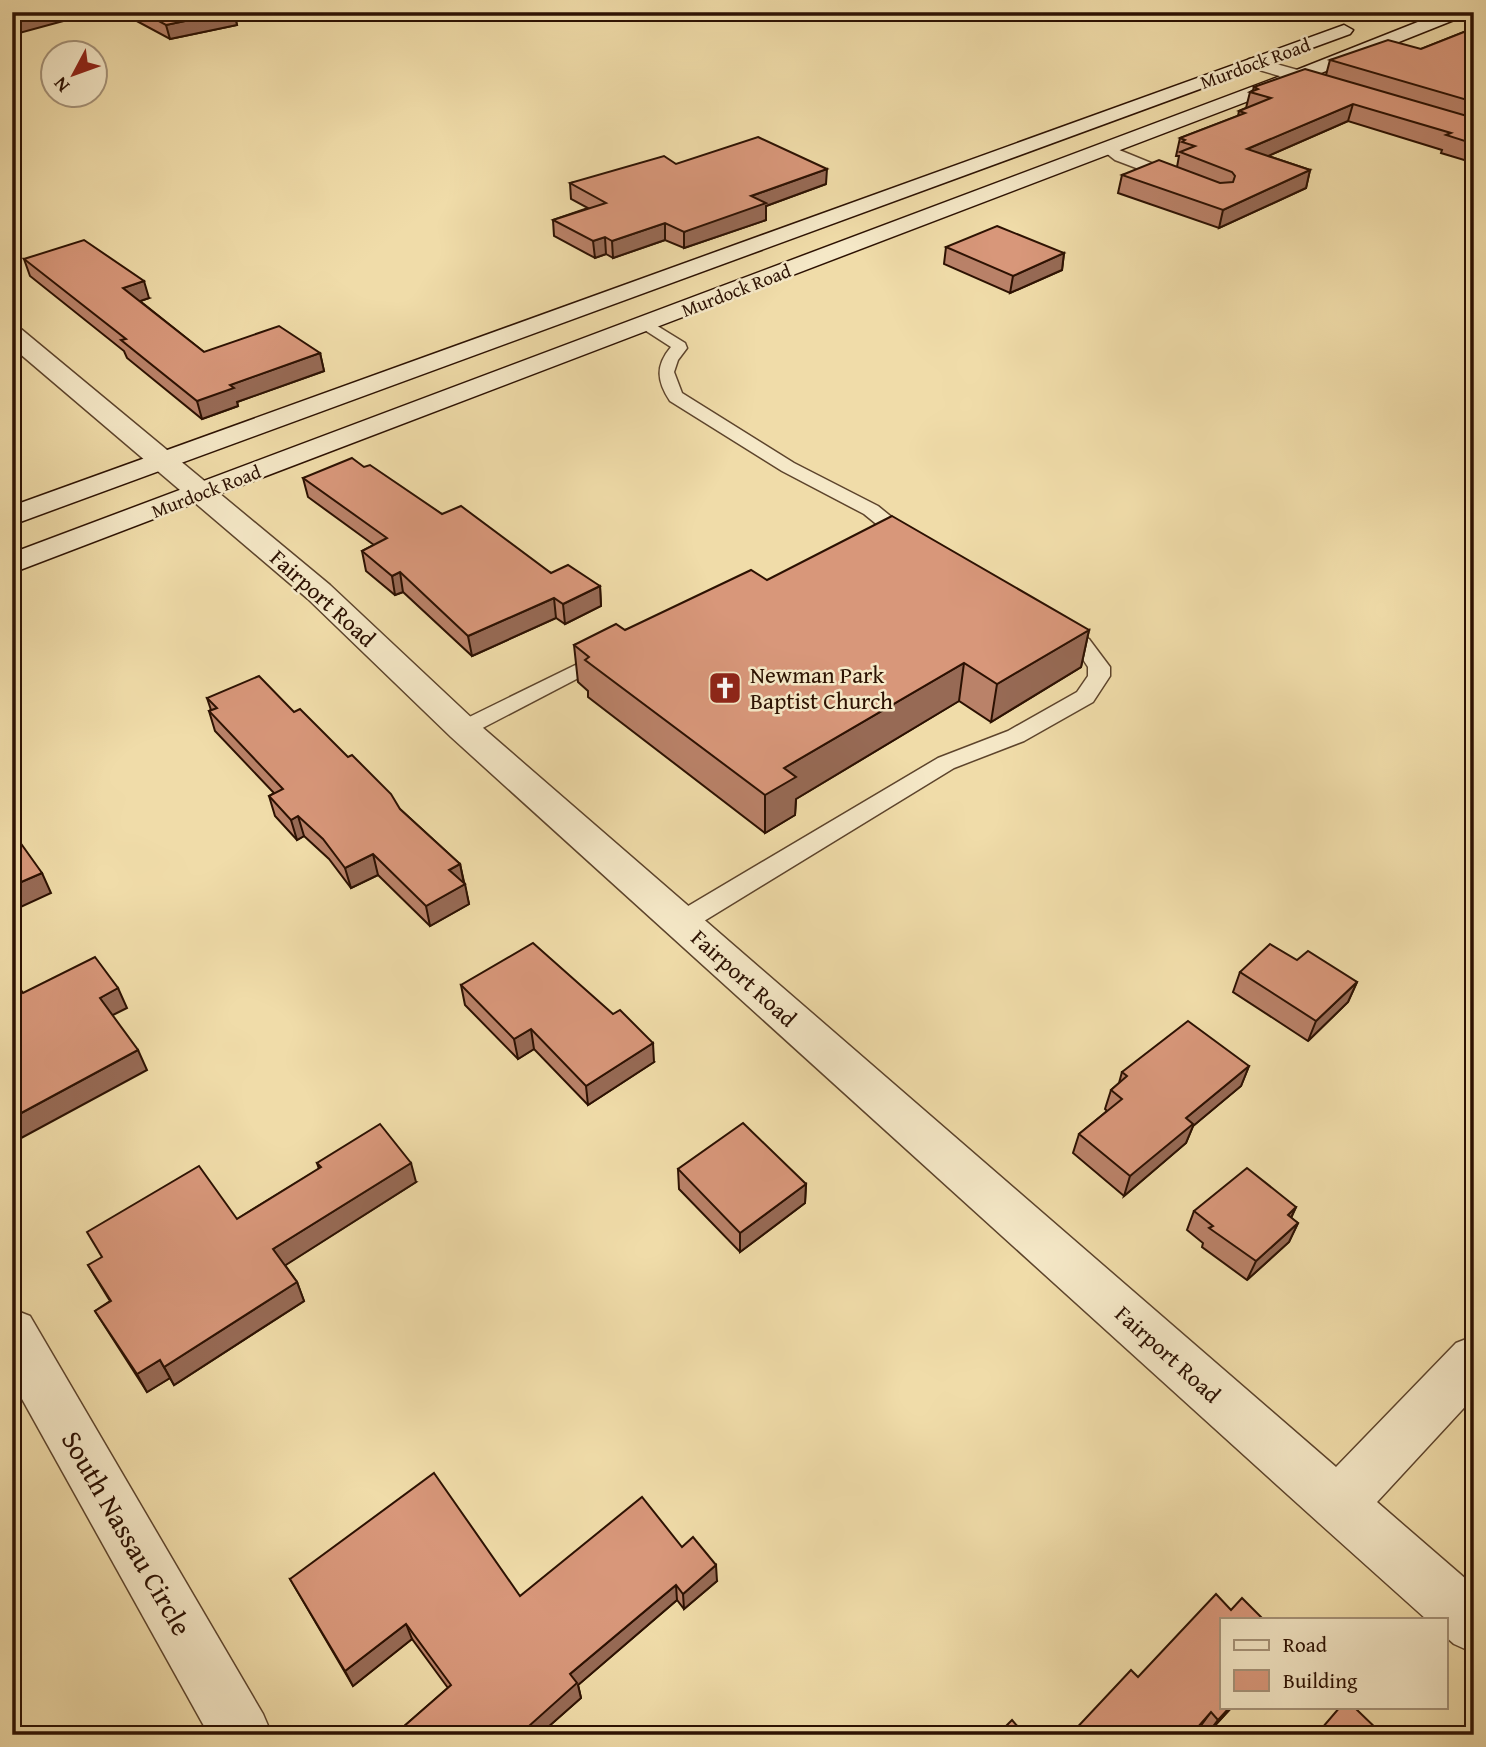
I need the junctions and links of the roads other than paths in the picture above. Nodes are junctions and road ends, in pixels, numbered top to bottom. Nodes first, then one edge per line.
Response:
1 (1458, 12) edge
2 (1357, 25) dead end
3 (1255, 63) junction
4 (1300, 75) junction
5 (1359, 94) edge
6 (1062, 134) junction
7 (1107, 149) junction
8 (1183, 181) edge
9 (770, 240) junction
10 (814, 259) junction
11 (646, 324) junction
12 (12, 334) edge
13 (162, 462) junction
14 (202, 492) junction
15 (12, 516) edge
16 (900, 534) junction
17 (877, 545) edge
18 (927, 551) edge
19 (12, 564) edge
20 (1035, 615) edge
21 (623, 647) edge
22 (463, 729) junction
23 (681, 922) junction
24 (12, 1332) edge
25 (1474, 1360) edge
26 (1338, 1504) junction
27 (1474, 1624) edge
28 (242, 1735) edge

1 - 4 main road, Murdock Road
2 - 3 main road, Murdock Road
3 - 4 main road
3 - 6 main road, Murdock Road
4 - 5 main road
4 - 7 main road, Murdock Road
6 - 7 main road
6 - 9 main road, Murdock Road
7 - 8 lane
7 - 10 main road, Murdock Road
9 - 10 main road
9 - 13 main road, Murdock Road
10 - 11 main road, Murdock Road
11 - 14 main road, Murdock Road
11 - 16 lane
12 - 13 main road, Fairport Road
13 - 14 main road, Fairport Road
13 - 15 main road, Murdock Road
14 - 19 main road, Murdock Road
14 - 22 main road, Fairport Road
16 - 17 lane
16 - 18 lane
20 - 23 lane
21 - 22 lane
22 - 23 main road, Fairport Road
23 - 26 main road, Fairport Road
24 - 28 main road, South Nassau Circle
25 - 26 main road
26 - 27 main road, Fairport Road

